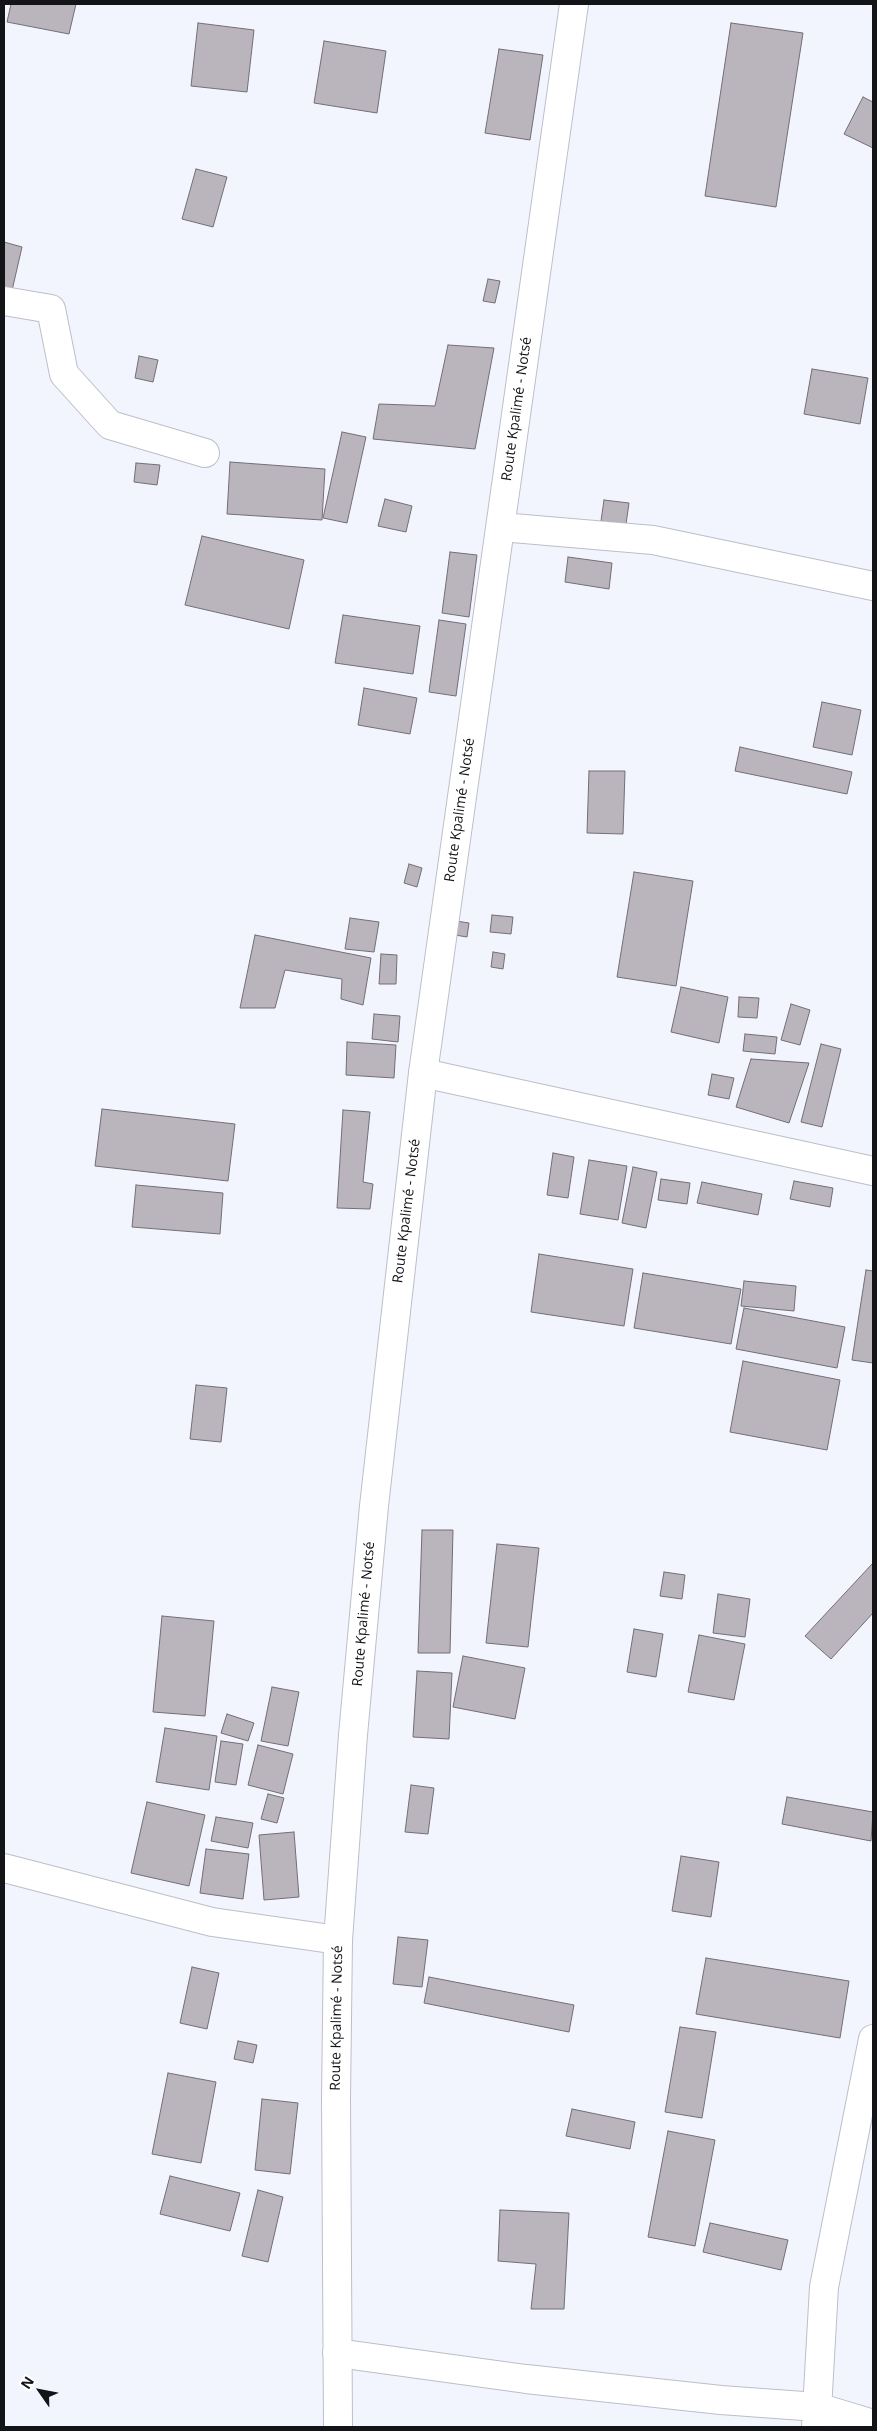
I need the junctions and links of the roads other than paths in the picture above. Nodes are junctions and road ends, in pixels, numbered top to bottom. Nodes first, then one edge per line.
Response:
1 (574, 4) edge
2 (4, 301) edge
3 (205, 454) dead end
4 (500, 527) junction
5 (873, 586) edge
6 (423, 1074) junction
7 (873, 1171) edge
8 (4, 1868) edge
9 (338, 1940) junction
10 (873, 2040) edge
11 (337, 2354) junction
12 (817, 2417) edge
13 (873, 2424) edge
14 (338, 2427) edge

1 - 4 main road, Route Kpalimé - Notsé
2 - 3 main road
4 - 5 main road
4 - 6 main road, Route Kpalimé - Notsé
6 - 7 main road
6 - 9 main road, Route Kpalimé - Notsé
8 - 9 main road
9 - 11 main road, Route Kpalimé - Notsé
10 - 12 main road
11 - 12 main road
11 - 14 main road, Route Kpalimé - Notsé
12 - 13 main road

